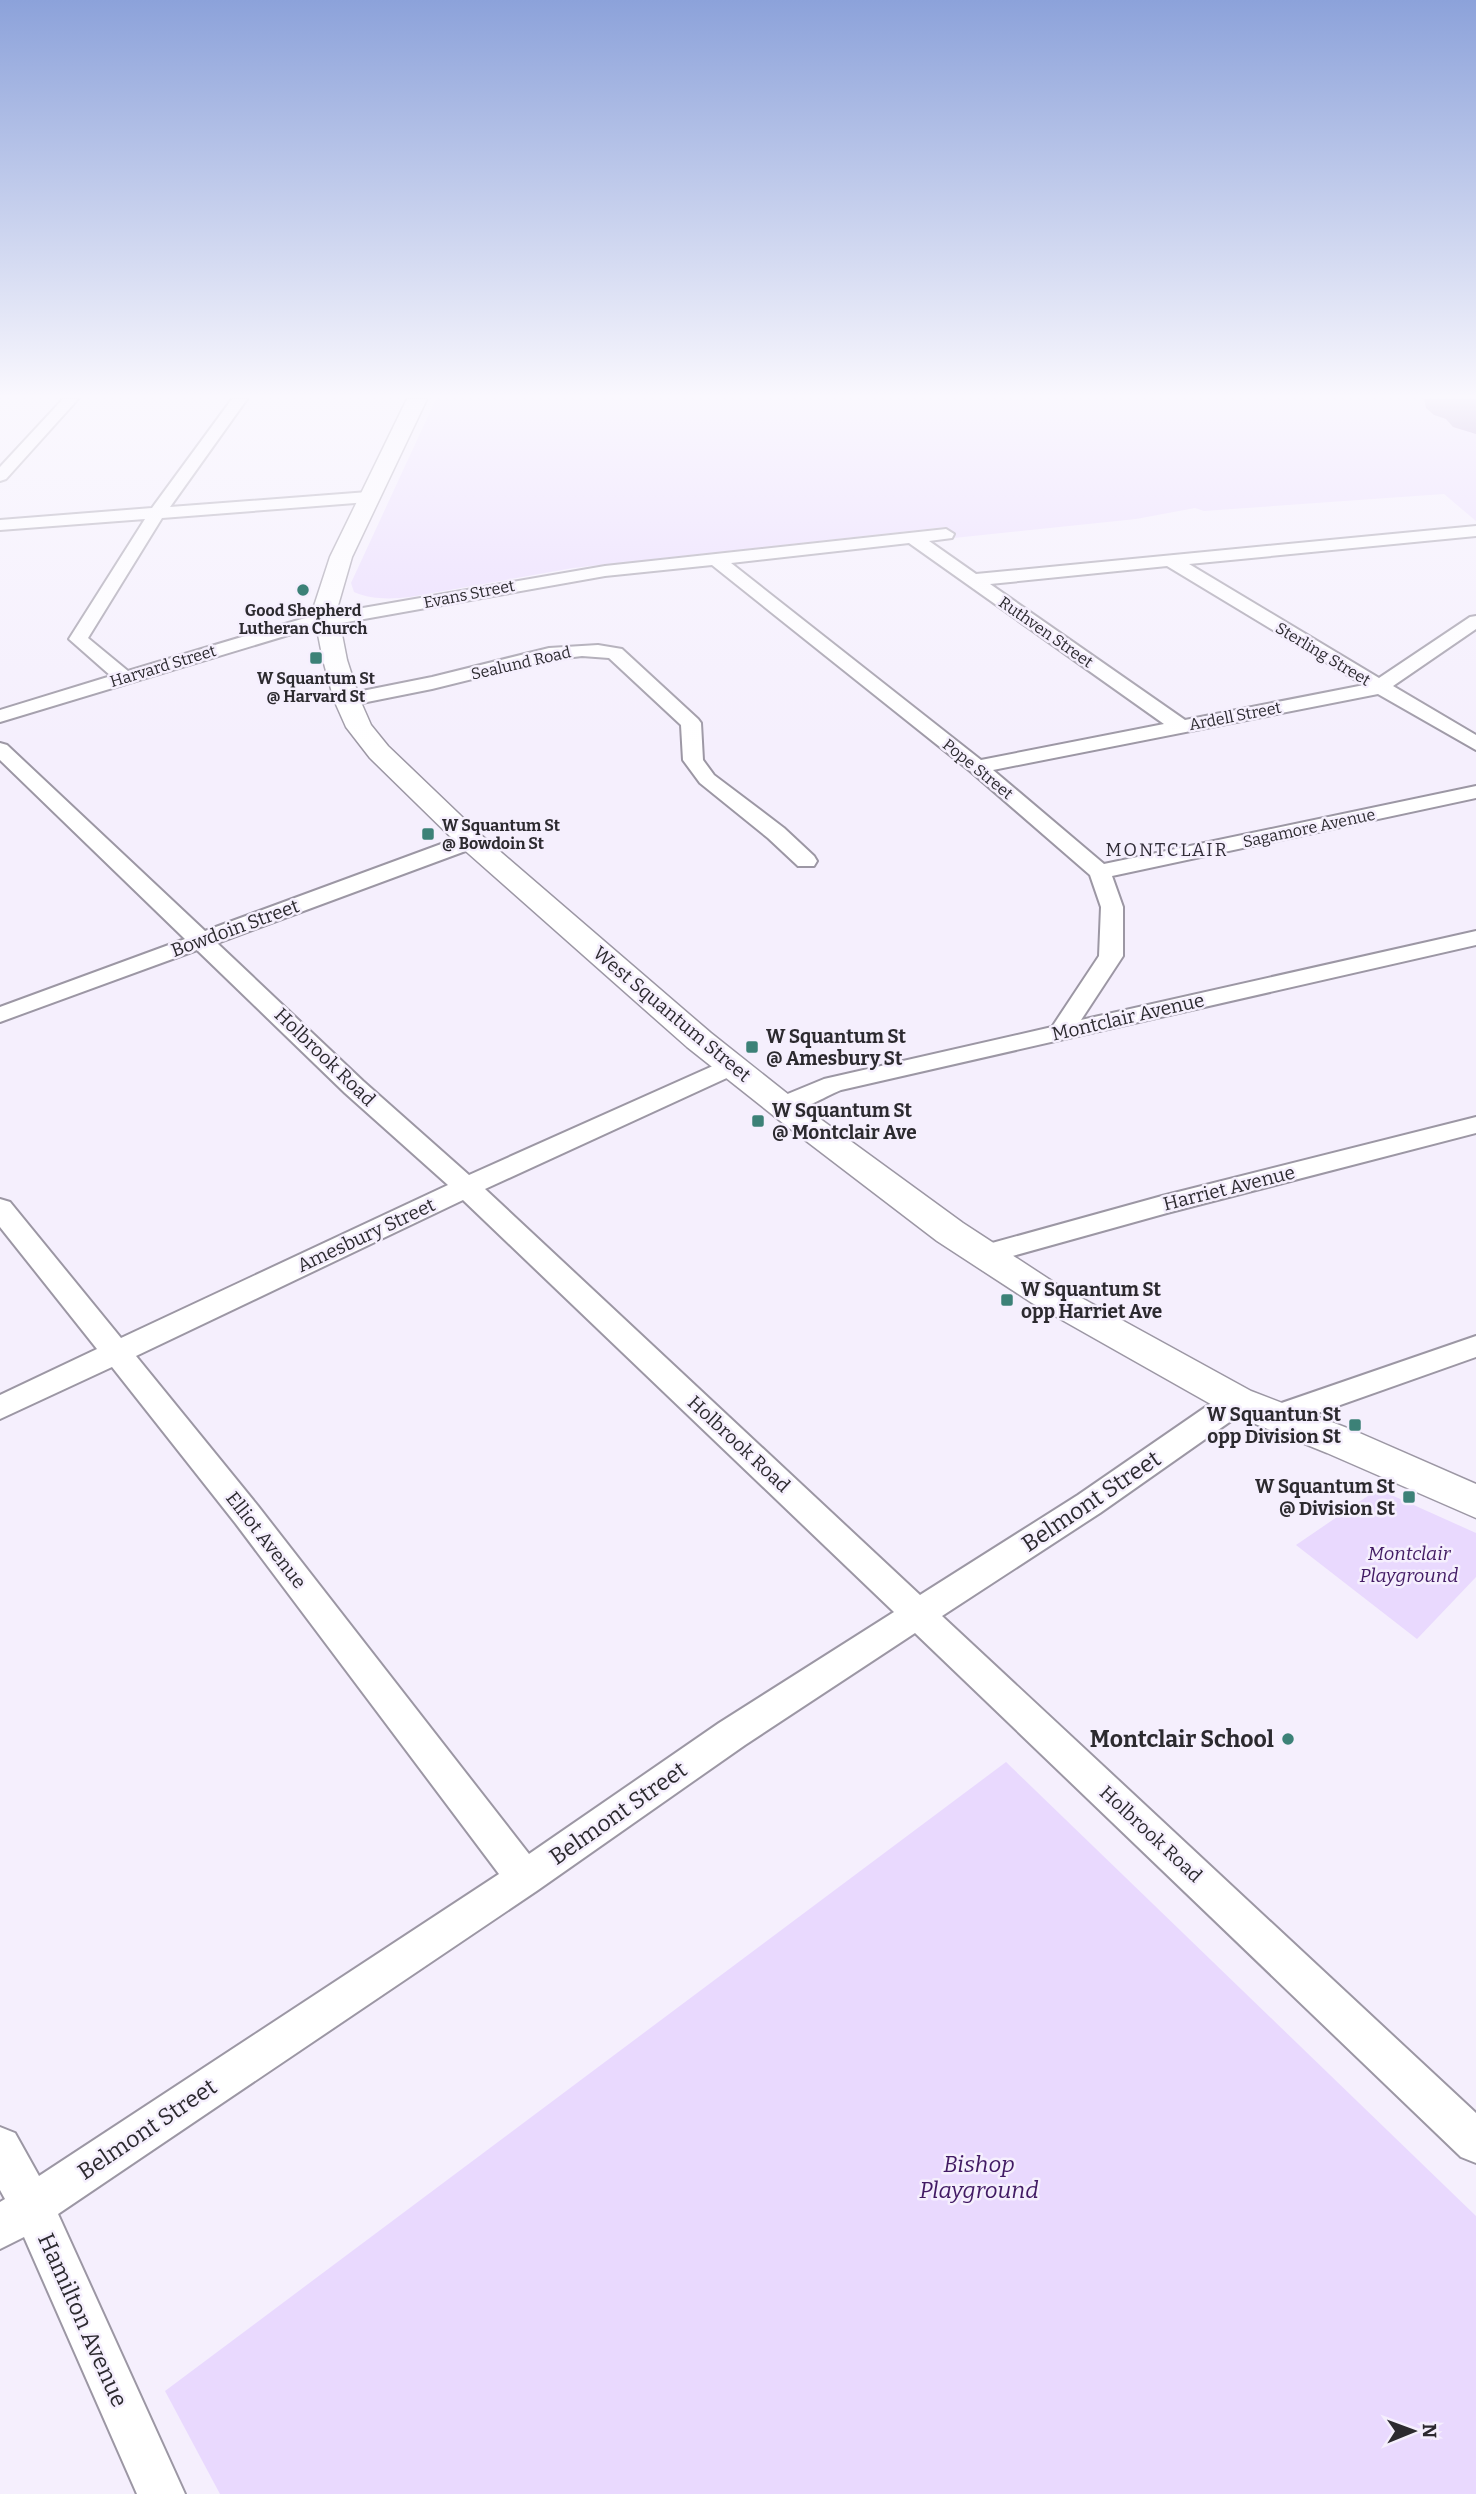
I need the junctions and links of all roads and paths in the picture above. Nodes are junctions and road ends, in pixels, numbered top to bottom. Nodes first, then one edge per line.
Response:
1 (150, 515) edge
2 (156, 515) edge
3 (360, 515) edge
4 (0, 525) edge
5 (1476, 531) edge
6 (946, 534) dead end
7 (912, 537) junction
8 (714, 558) junction
9 (1171, 561) junction
10 (972, 580) junction
11 (326, 621) junction
12 (1476, 621) edge
13 (124, 678) junction
14 (1377, 688) junction
15 (346, 700) junction
16 (0, 716) edge
17 (1180, 726) junction
18 (1476, 744) edge
19 (0, 749) edge
20 (976, 767) junction
21 (1476, 792) edge
22 (471, 841) junction
23 (806, 861) dead end
24 (1100, 872) junction
25 (1476, 938) edge
26 (202, 940) junction
27 (0, 1015) edge
28 (1060, 1033) junction
29 (733, 1066) junction
30 (782, 1106) junction
31 (1476, 1125) edge
32 (467, 1188) junction
33 (0, 1208) edge
34 (984, 1255) junction
35 (1476, 1346) edge
36 (116, 1354) junction
37 (1237, 1401) junction
38 (0, 1408) edge
39 (1278, 1416) junction
40 (1476, 1502) edge
41 (919, 1614) junction
42 (526, 1878) junction
43 (1476, 2142) edge
44 (0, 2148) edge
45 (16, 2217) edge
46 (161, 2494) edge

1 - 4 street
2 - 13 street
3 - 11 main road, West Squantum Street
5 - 9 street
6 - 7 street, Evans Street
7 - 8 street, Evans Street
7 - 10 street, Ruthven Street
8 - 11 street, Evans Street
8 - 20 street, Pope Street
9 - 10 street
9 - 14 street, Sterling Street
10 - 17 street, Ruthven Street
11 - 13 street, Harvard Street
11 - 15 main road, West Squantum Street
12 - 14 street, Ardell Street
13 - 16 street, Harvard Street
14 - 17 street, Ardell Street
14 - 18 street, Sterling Street
15 - 22 main road, West Squantum Street
15 - 23 street, Sealund Road
17 - 20 street, Ardell Street
19 - 26 street, Holbrook Road
20 - 24 street, Pope Street
21 - 24 street, Sagamore Avenue
22 - 26 street, Bowdoin Street
22 - 29 main road, West Squantum Street
24 - 28 street
25 - 28 street, Montclair Avenue
26 - 27 street, Bowdoin Street
26 - 32 street, Holbrook Road
28 - 30 street, Montclair Avenue
29 - 30 main road, West Squantum Street
29 - 32 street, Amesbury Street
30 - 34 main road, West Squantum Street
31 - 34 street, Harriet Avenue
32 - 36 street, Amesbury Street
32 - 41 street, Holbrook Road
33 - 36 street, Elliot Avenue
34 - 37 main road, West Squantum Street
35 - 39 street
36 - 38 street, Amesbury Street
36 - 42 street, Elliot Avenue
37 - 39 main road, West Squantum Street
37 - 41 street, Belmont Street
39 - 40 main road, West Squantum Street
41 - 42 street, Belmont Street
41 - 43 street, Holbrook Road
42 - 45 street, Belmont Street
44 - 45 street, Hamilton Avenue
45 - 46 street, Hamilton Avenue

